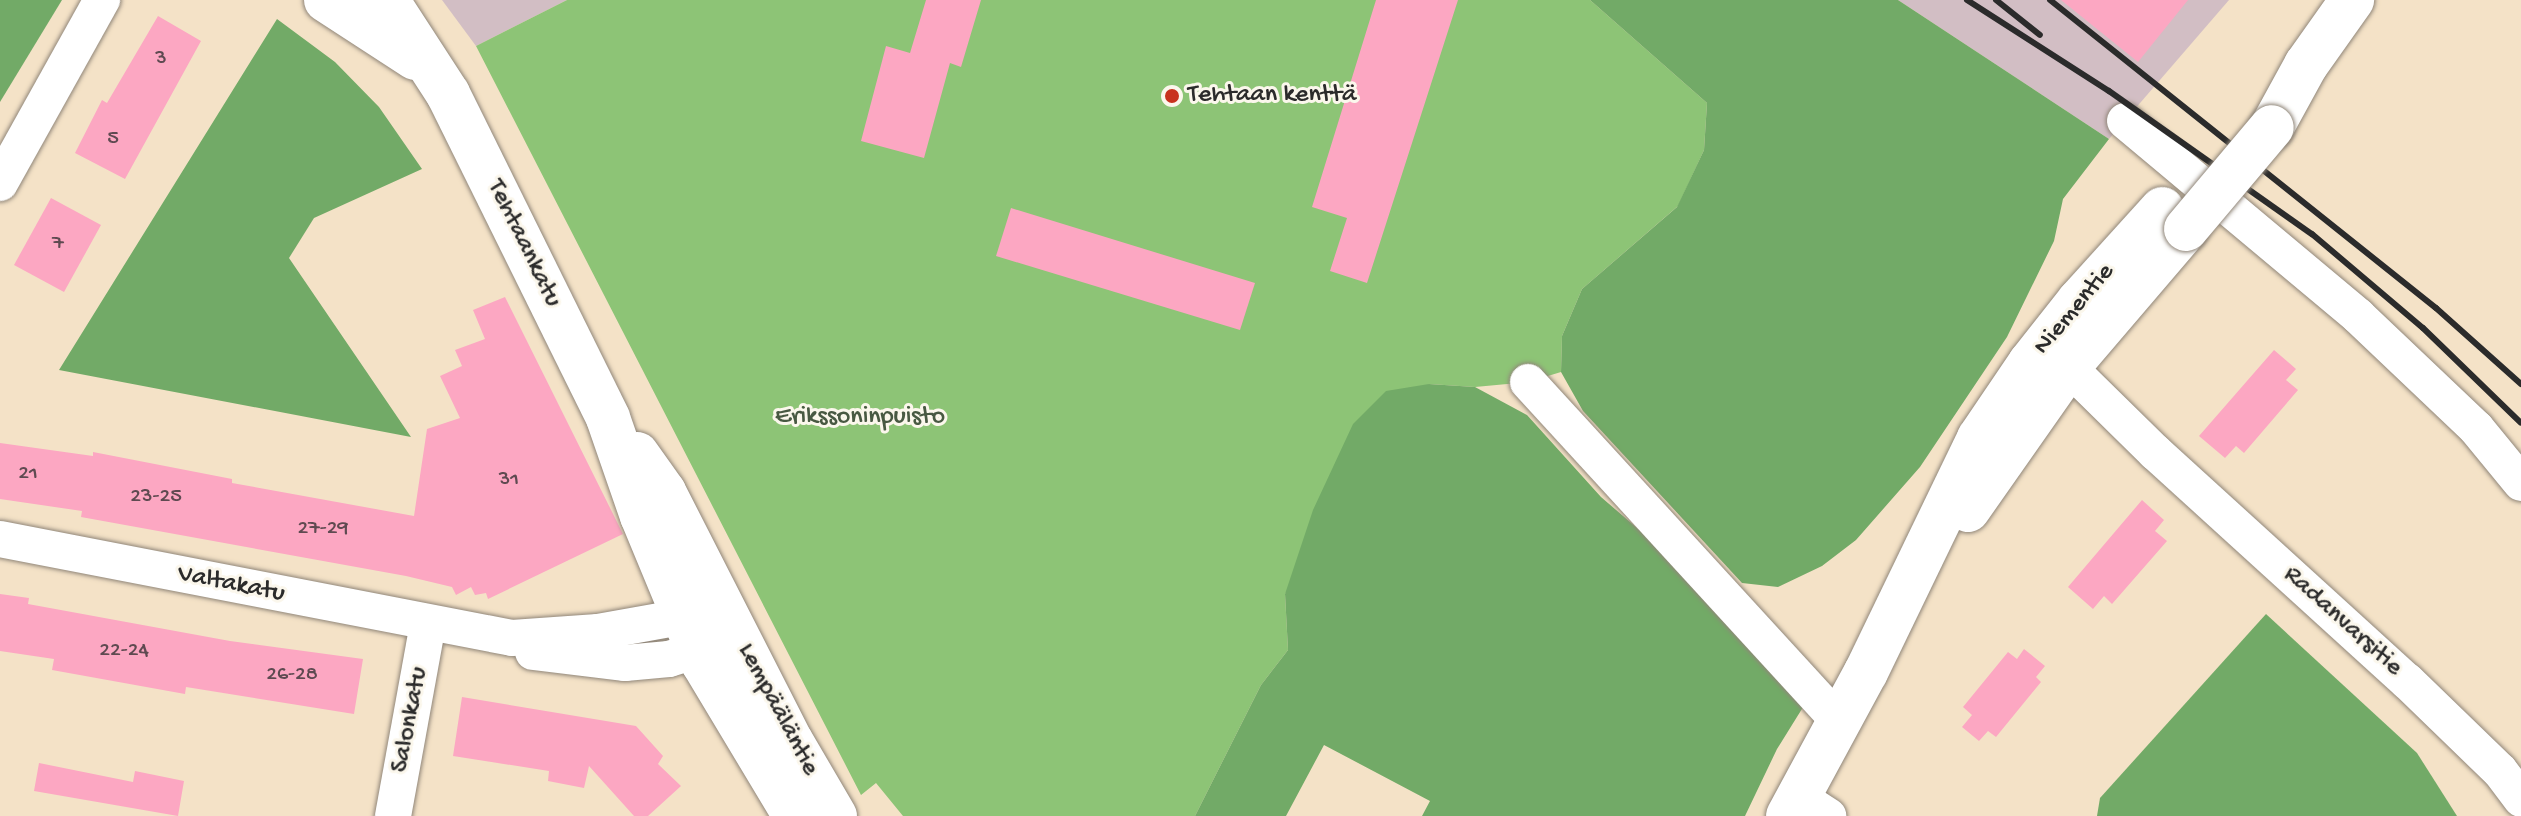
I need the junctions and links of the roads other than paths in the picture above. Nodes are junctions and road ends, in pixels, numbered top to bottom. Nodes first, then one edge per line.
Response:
1 (102, 0) edge
2 (326, 0) edge
3 (387, 0) edge
4 (2352, 0) edge
5 (433, 71) junction
6 (2125, 121) dead end
7 (0, 183) edge
8 (2048, 368) junction
9 (1528, 382) dead end
10 (608, 418) junction
11 (2521, 483) edge
12 (0, 539) edge
13 (730, 620) junction
14 (446, 628) junction
15 (690, 634) junction
16 (1838, 720) junction
17 (2521, 799) edge
18 (1805, 810) edge
19 (393, 816) edge
20 (795, 816) edge
21 (835, 816) edge

1 - 7 street
2 - 5 main road, Tehtaankatu
3 - 5 main road, Tehtaankatu
4 - 8 main road, Niementie, bridge
5 - 10 main road, Tehtaankatu
6 - 11 street
8 - 16 main road, Niementie
8 - 17 street, Radanvarsitie
9 - 16 street
10 - 13 main road, Tehtaankatu
10 - 15 main road, Tehtaankatu
12 - 14 street, Valtakatu
13 - 15 street, Valtakatu
13 - 21 main road, Lempääläntie
14 - 15 street, Valtakatu
14 - 19 street, Salonkatu
15 - 20 main road, Lempääläntie
16 - 18 main road, Niementie

